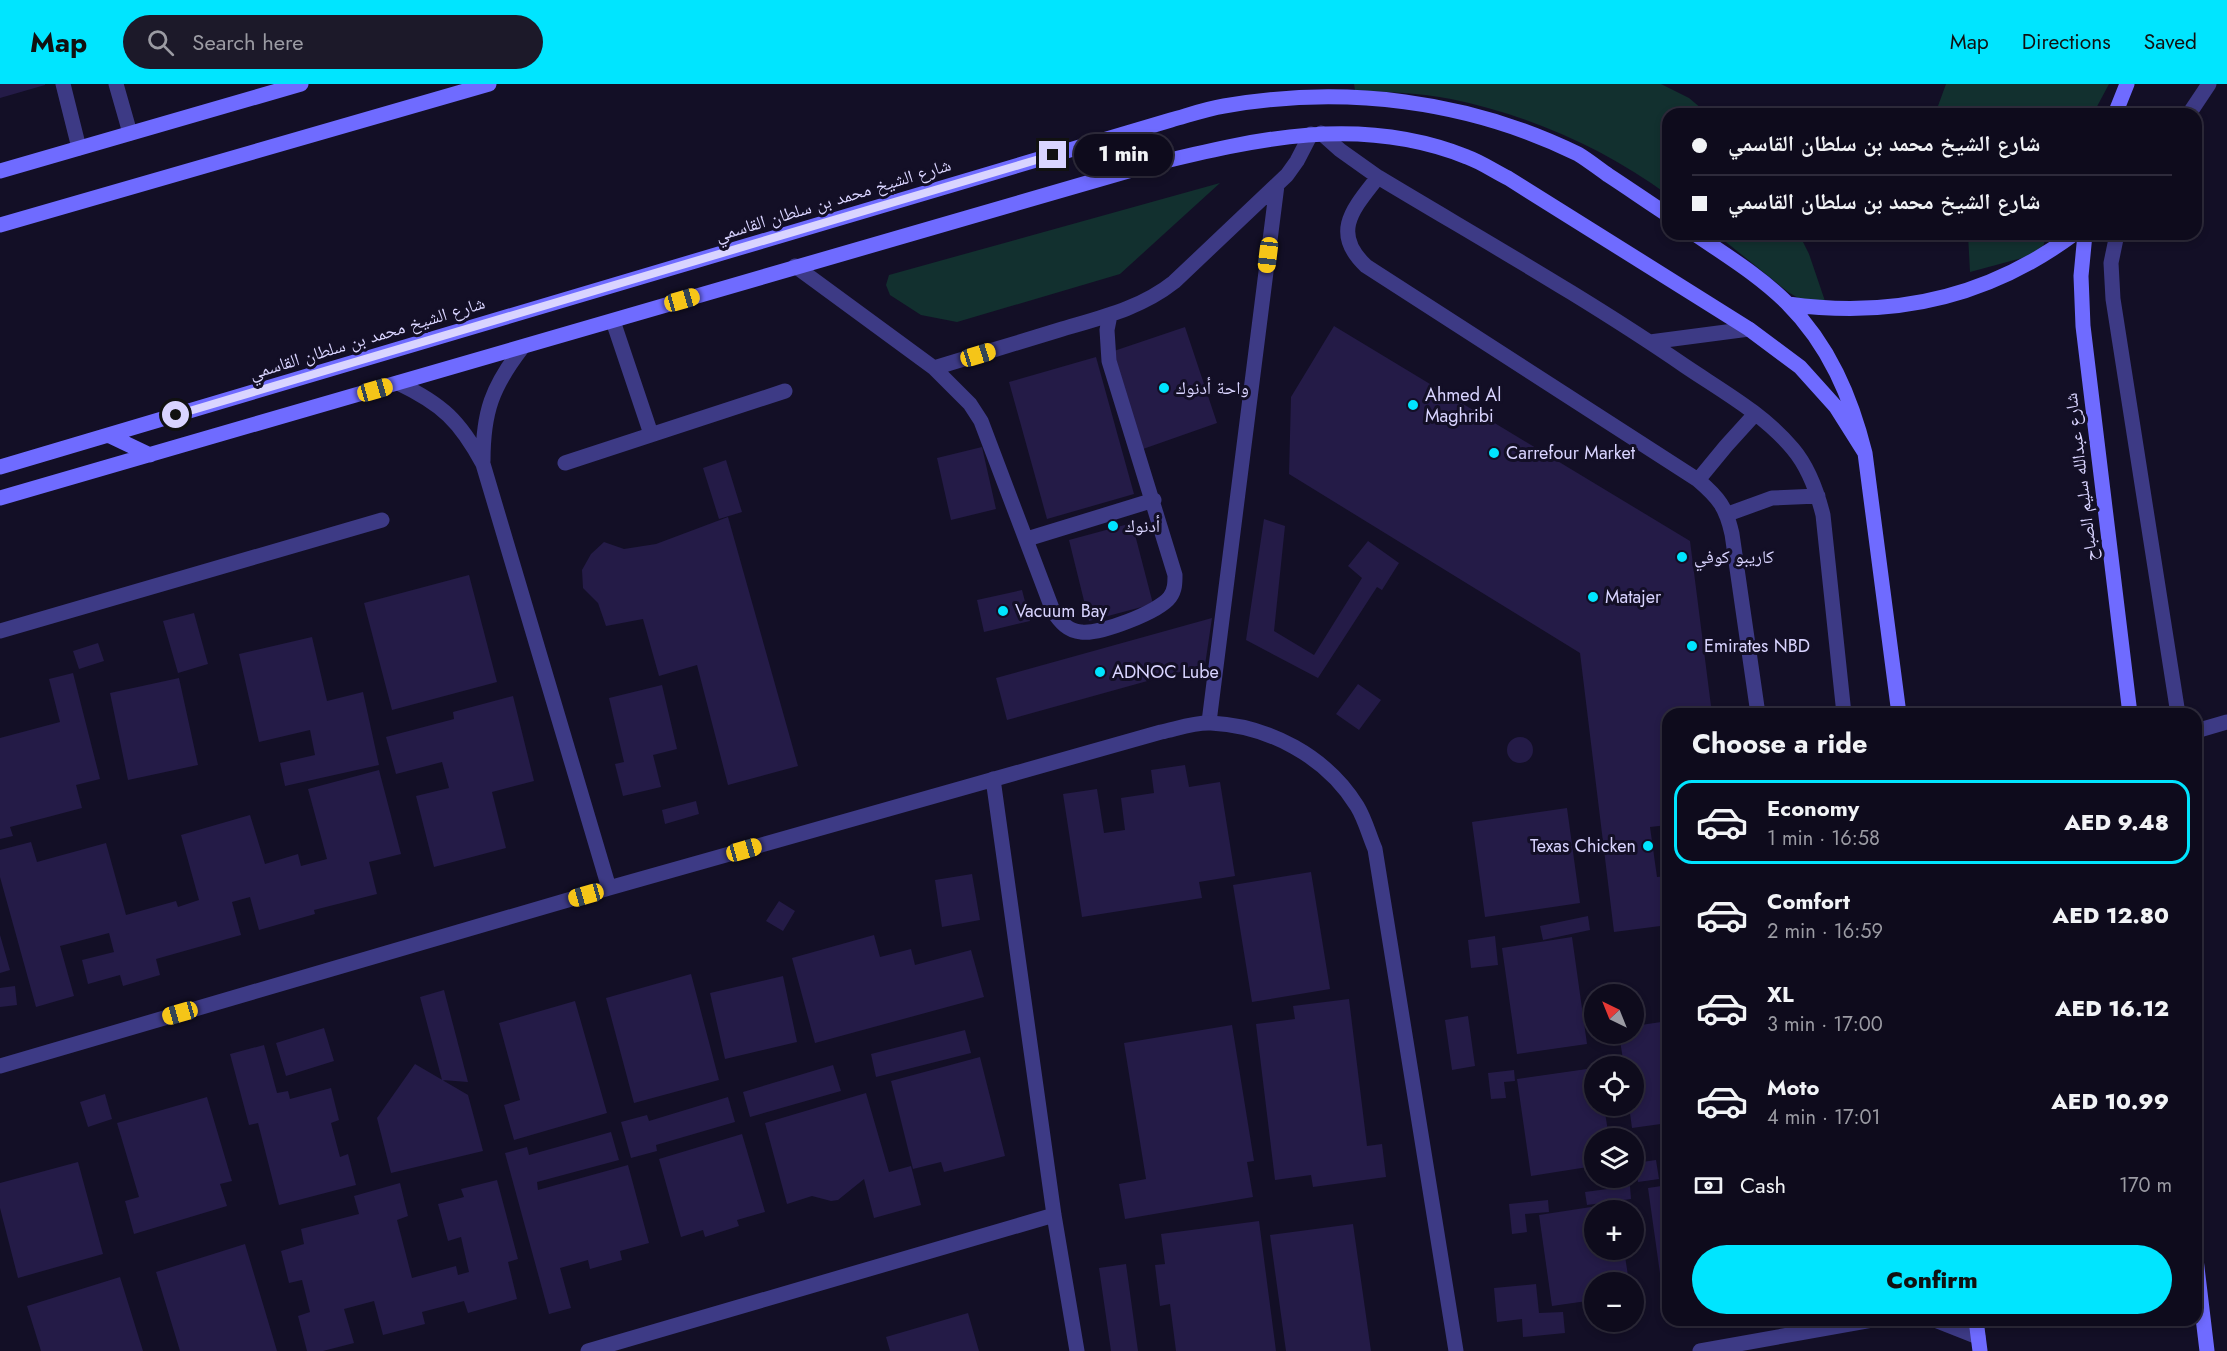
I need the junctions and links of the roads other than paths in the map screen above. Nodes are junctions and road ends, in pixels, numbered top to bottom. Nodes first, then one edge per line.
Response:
1 (63, 84) edge
2 (116, 84) edge
3 (301, 84) edge
4 (489, 84) edge
5 (2127, 84) edge
6 (2209, 84) edge
7 (2117, 108) edge
8 (2193, 108) edge
9 (130, 133) junction
10 (1316, 133) junction
11 (79, 148) junction
12 (0, 171) edge
13 (1378, 177) junction
14 (1277, 185) junction
15 (1662, 211) edge
16 (0, 225) edge
17 (1704, 240) edge
18 (2065, 240) edge
19 (2084, 240) edge
20 (2117, 240) edge
21 (795, 266) junction
22 (1788, 304) junction
23 (1110, 315) junction
24 (613, 321) junction
25 (1749, 329) junction
26 (1650, 342) junction
27 (522, 348) junction
28 (934, 368) junction
29 (398, 383) junction
30 (785, 391) dead end
31 (1755, 414) junction
32 (651, 434) junction
33 (108, 435) junction
34 (1865, 453) junction
35 (150, 455) junction
36 (565, 463) dead end
37 (483, 464) junction
38 (0, 467) edge
39 (1698, 480) junction
40 (1818, 496) junction
41 (0, 498) edge
42 (1154, 500) junction
43 (1728, 514) junction
44 (382, 520) dead end
45 (1026, 539) junction
46 (0, 630) edge
47 (1757, 708) edge
48 (1843, 708) edge
49 (1898, 708) edge
50 (2129, 708) edge
51 (2177, 708) edge
52 (1209, 722) junction
53 (2227, 722) edge
54 (2202, 729) edge
55 (993, 779) junction
56 (609, 888) junction
57 (0, 1066) edge
58 (1054, 1215) junction
59 (2202, 1309) edge
60 (1839, 1326) edge
61 (1946, 1326) edge
62 (1977, 1326) edge
63 (1979, 1344) edge
64 (588, 1351) edge
65 (1077, 1351) edge
66 (1456, 1351) edge
67 (1700, 1351) edge
68 (2207, 1351) edge

1 - 11 street
2 - 9 street
3 - 9 main road
4 - 16 main road
5 - 7 main road
6 - 8 street
9 - 11 main road
10 - 13 street
10 - 14 street
10 - 21 main road
10 - 25 main road
11 - 12 main road
13 - 26 street
13 - 39 street
14 - 23 street
14 - 52 street
15 - 33 main road, شارع الشيخ محمد بن سلطان القاسمي
17 - 22 main road
18 - 22 main road
19 - 50 main road, شارع عبدالله سليم الصباح
20 - 51 street
21 - 24 main road
21 - 28 street
22 - 34 main road
23 - 28 street
23 - 42 street
24 - 27 main road
24 - 32 street
25 - 26 street
25 - 34 main road
26 - 31 street
27 - 29 main road
27 - 37 street
28 - 45 street
29 - 35 main road
29 - 37 street
30 - 32 street
31 - 39 street
31 - 40 street
32 - 36 street
33 - 35 main road
33 - 38 main road, شارع الشيخ محمد بن سلطان القاسمي
34 - 49 main road
35 - 41 main road
37 - 56 street
39 - 43 street
40 - 43 street
40 - 48 street
42 - 45 street
42 - 45 street
43 - 47 street
44 - 46 street
52 - 55 street
52 - 66 street
53 - 54 street
55 - 56 street
55 - 58 street
56 - 57 street
58 - 64 street
58 - 65 street
59 - 68 main road
60 - 67 street
61 - 63 street
62 - 63 main road

